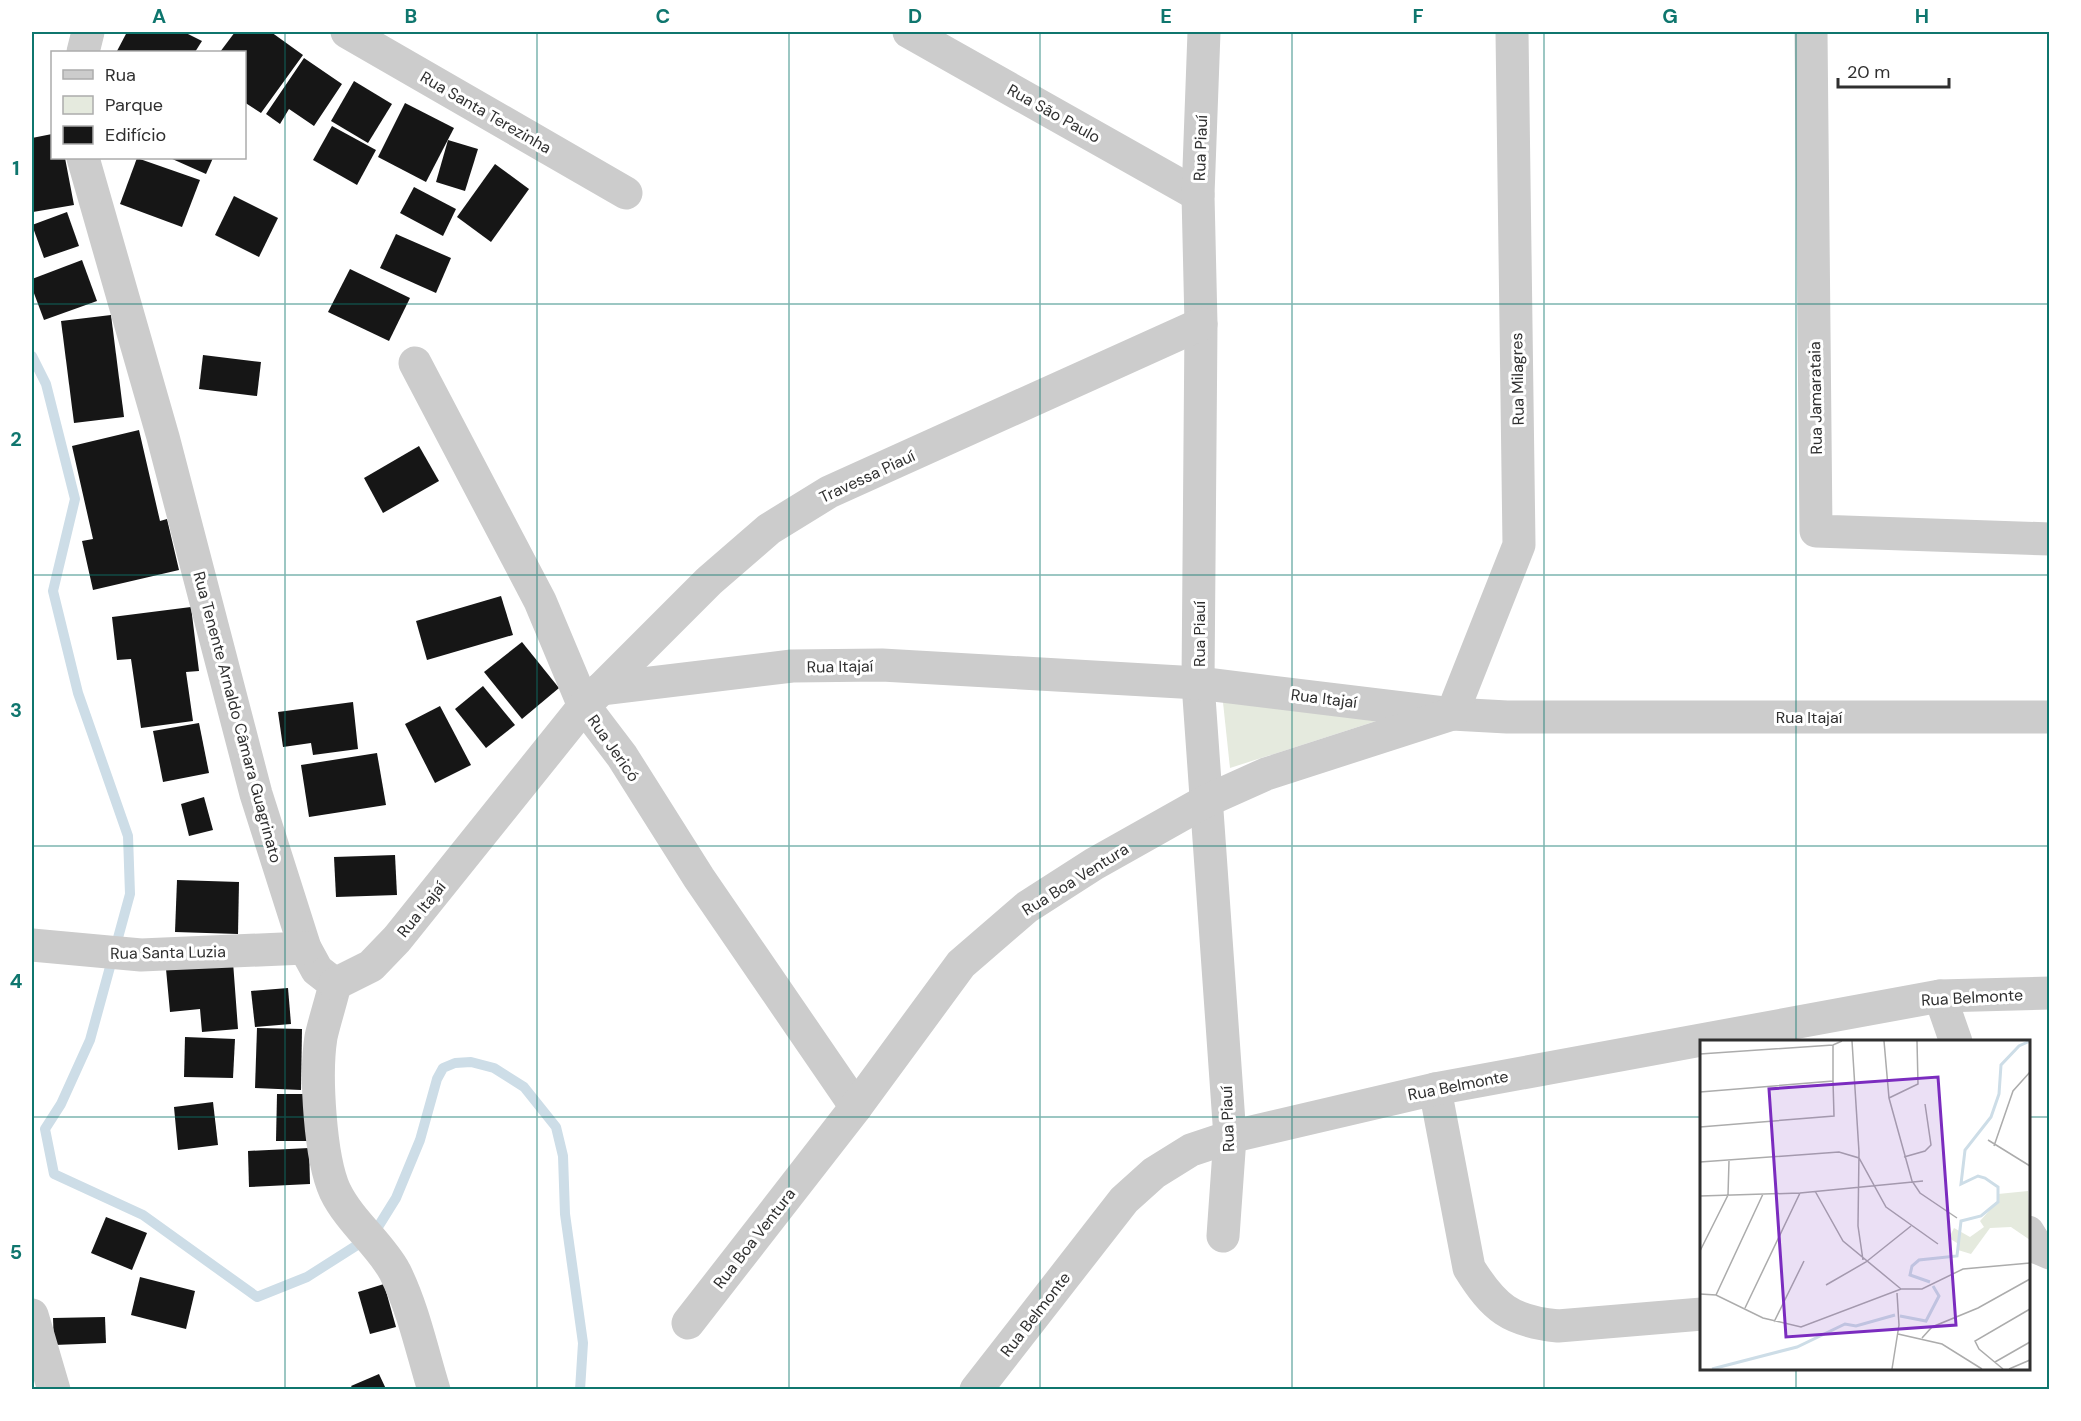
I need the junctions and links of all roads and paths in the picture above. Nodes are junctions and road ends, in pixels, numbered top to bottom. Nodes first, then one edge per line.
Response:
1 (88, 32) edge
2 (347, 32) edge
3 (909, 32) edge
4 (1203, 32) edge
5 (1512, 32) edge
6 (1811, 32) edge
7 (83, 51) edge
8 (83, 159) edge
9 (626, 192) dead end
10 (1198, 195) junction
11 (1202, 324) junction
12 (416, 363) dead end
13 (2049, 539) edge
14 (1198, 683) junction
15 (592, 698) junction
16 (1452, 714) junction
17 (2049, 717) edge
18 (1206, 801) junction
19 (32, 945) edge
20 (305, 948) junction
21 (335, 984) junction
22 (2049, 993) edge
23 (1940, 996) junction
24 (1700, 1040) edge
25 (1701, 1040) edge
26 (1956, 1040) edge
27 (1435, 1089) junction
28 (856, 1107) junction
29 (1230, 1137) junction
30 (2030, 1235) edge
31 (1223, 1236) dead end
32 (2049, 1253) edge
33 (1700, 1314) edge
34 (32, 1315) edge
35 (688, 1323) dead end
36 (54, 1389) edge
37 (434, 1389) edge
38 (976, 1389) edge

1 - 7 street
2 - 9 street, Rua Santa Terezinha
3 - 10 street, Rua São Paulo
4 - 10 street, Rua Piauí
5 - 16 street, Rua Milagres
6 - 13 street, Rua Jamarataia
8 - 20 street, Rua Tenente Arnaldo Câmara Guagrinato
10 - 11 street, Rua Piauí
11 - 14 street, Rua Piauí
11 - 15 street, Travessa Piauí
12 - 15 street, Rua Jericó
14 - 15 street, Rua Itajaí
14 - 16 street, Rua Itajaí
14 - 18 street, Rua Piauí
15 - 21 street, Rua Itajaí
15 - 28 street, Rua Jericó
16 - 17 street, Rua Itajaí
16 - 18 street, Rua Boa Ventura
18 - 28 street, Rua Boa Ventura
18 - 29 street, Rua Piauí
19 - 20 street, Rua Santa Luzia
20 - 21 street, Rua Tenente Arnaldo Câmara Guagrinato
21 - 37 street
22 - 23 street, Rua Belmonte
23 - 25 street, Rua Belmonte
23 - 26 street
24 - 27 street, Rua Belmonte
27 - 29 street, Rua Belmonte
27 - 33 street
28 - 35 street, Rua Boa Ventura
29 - 31 street, Rua Piauí
29 - 38 street, Rua Belmonte
30 - 32 street
34 - 36 street

